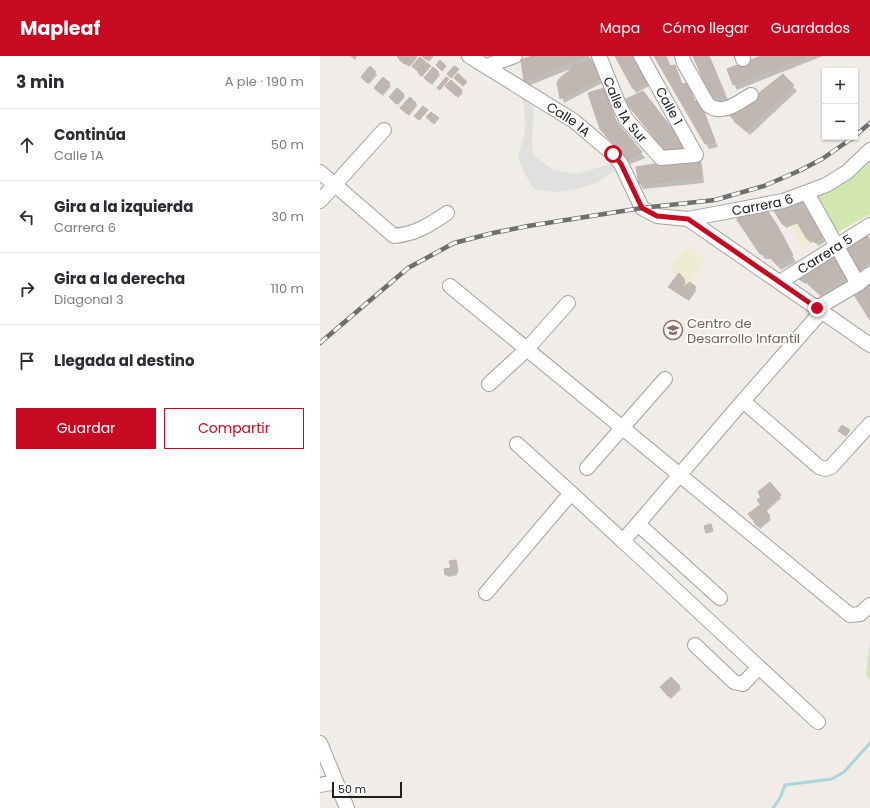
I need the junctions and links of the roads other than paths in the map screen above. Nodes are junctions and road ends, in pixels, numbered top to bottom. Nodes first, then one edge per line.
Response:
1 (469, 56) edge
2 (514, 56) edge
3 (599, 56) edge
4 (641, 56) edge
5 (682, 56) edge
6 (486, 66) junction
7 (751, 95) dead end
8 (384, 130) dead end
9 (870, 150) edge
10 (696, 155) joint
11 (320, 172) edge
12 (335, 184) junction
13 (806, 193) junction
14 (320, 201) edge
15 (642, 208) joint
16 (447, 213) dead end
17 (688, 219) junction
18 (870, 225) edge
19 (836, 247) junction
20 (870, 274) edge
21 (780, 282) junction
22 (858, 284) junction
23 (450, 286) dead end
24 (568, 303) dead end
25 (819, 310) junction
26 (870, 345) edge
27 (526, 350) junction
28 (665, 379) dead end
29 (489, 384) dead end
30 (743, 401) junction
31 (870, 424) edge
32 (622, 429) junction
33 (517, 444) dead end
34 (587, 468) dead end
35 (679, 476) junction
36 (570, 493) junction
37 (638, 524) junction
38 (623, 541) junction
39 (486, 593) dead end
40 (720, 598) dead end
41 (870, 605) edge
42 (695, 645) dead end
43 (759, 668) junction
44 (818, 722) dead end
45 (320, 743) edge
46 (336, 782) junction
47 (320, 785) edge
48 (347, 808) edge

1 - 6 street, Calle 1A
2 - 6 street
3 - 10 street, Calle 1A Sur
4 - 10 street, Calle 1
5 - 7 street
6 - 15 street, Calle 1A
8 - 12 street
9 - 13 street, Carrera 6
11 - 12 street
12 - 14 street
12 - 16 street
13 - 17 street, Carrera 6
13 - 19 street
15 - 17 street, Carrera 6
17 - 21 street
18 - 19 street, Carrera 5
19 - 21 street, Carrera 5
19 - 22 street
20 - 22 street
21 - 25 street
22 - 25 street
23 - 27 street
24 - 27 street
25 - 26 street
25 - 30 street
27 - 29 street
27 - 32 street
28 - 32 street
30 - 31 street
30 - 35 street
32 - 34 street
32 - 35 street
33 - 36 street
35 - 37 street
35 - 41 street
36 - 38 street
36 - 39 street
37 - 38 street
37 - 40 street
38 - 43 street
42 - 43 street
43 - 44 street
45 - 46 street
46 - 47 street
46 - 48 street

